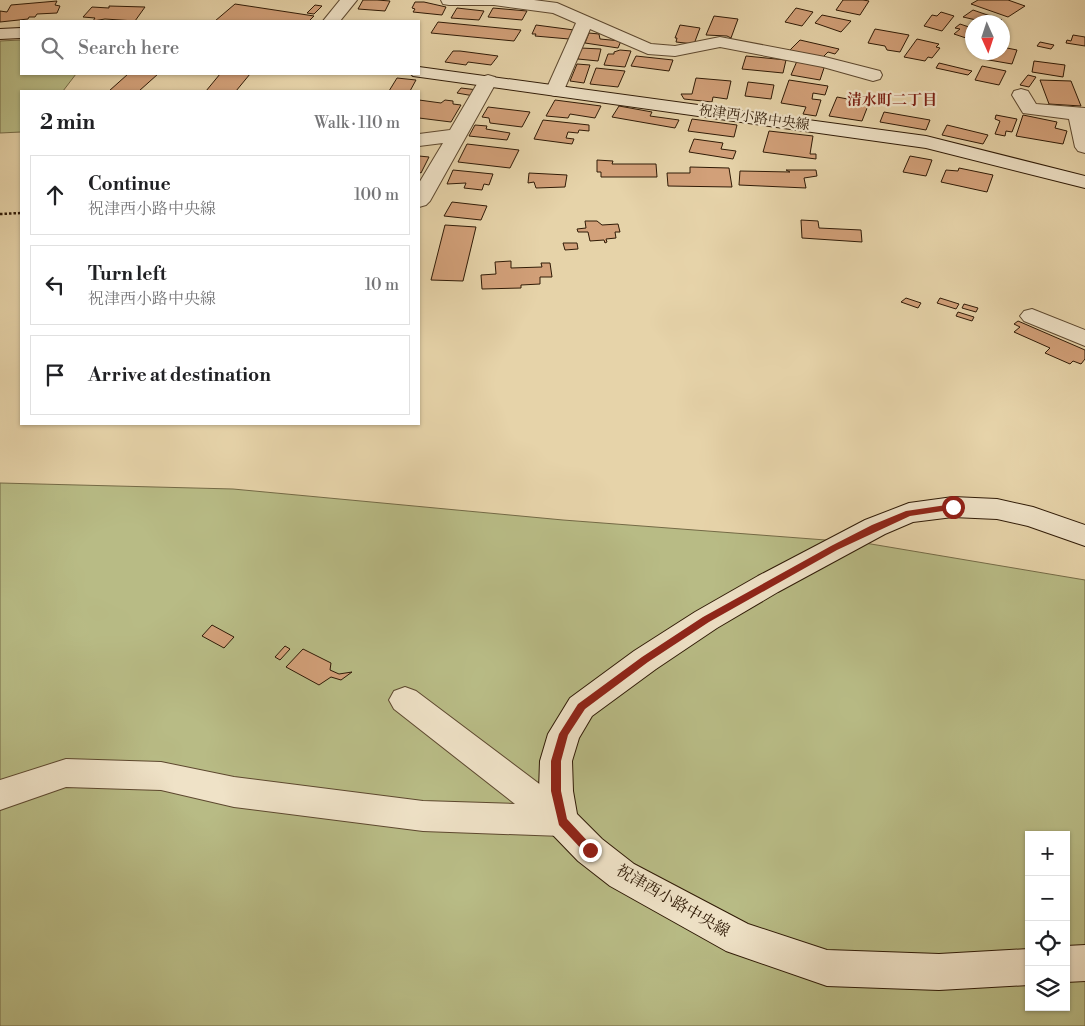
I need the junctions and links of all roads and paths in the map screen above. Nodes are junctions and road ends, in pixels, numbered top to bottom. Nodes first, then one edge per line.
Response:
1 (349, 0) edge
2 (449, 0) edge
3 (332, 20) edge
4 (585, 21) junction
5 (20, 33) edge
6 (0, 34) edge
7 (420, 72) edge
8 (873, 75) dead end
9 (488, 81) junction
10 (555, 90) junction
11 (1021, 95) dead end
12 (1082, 114) edge
13 (457, 135) junction
14 (420, 140) edge
15 (1085, 148) edge
16 (1083, 181) edge
17 (420, 199) edge
18 (20, 213) edge
19 (0, 214) edge
20 (1032, 316) dead end
21 (1085, 339) edge
22 (1085, 536) edge
23 (405, 700) dead end
24 (0, 795) edge
25 (562, 822) junction
26 (1085, 963) edge
27 (1070, 964) edge
28 (1025, 967) edge

1 - 3 street
2 - 4 street
4 - 8 street
4 - 10 street
5 - 6 street
7 - 9 street, 祝津西小路中央線
9 - 10 street, 祝津西小路中央線
9 - 13 street
10 - 16 street, 祝津西小路中央線
11 - 12 street
12 - 15 street
13 - 14 street
13 - 17 street
18 - 19 path
20 - 21 street
22 - 25 street
23 - 25 street, 祝津西小路中央線
24 - 25 street
25 - 28 street, 祝津西小路中央線
26 - 27 street

